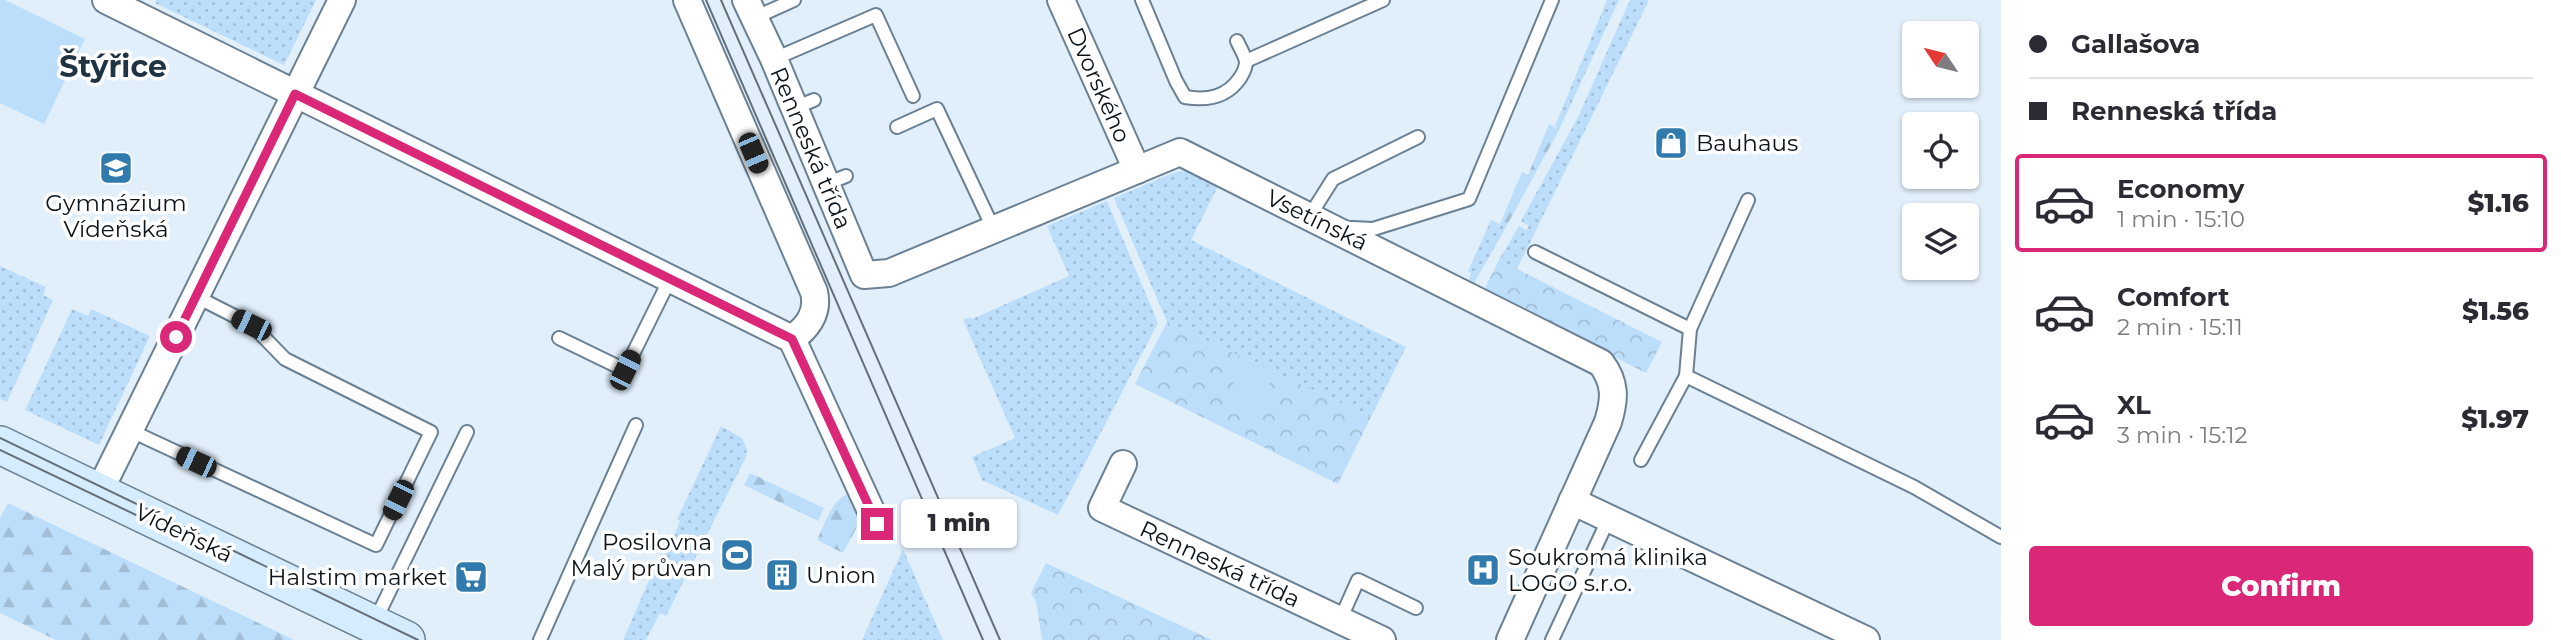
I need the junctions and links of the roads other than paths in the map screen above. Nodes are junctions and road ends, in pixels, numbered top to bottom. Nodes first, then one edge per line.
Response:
1 (106, 0) edge
2 (342, 0) edge
3 (687, 0) edge
4 (794, 0) edge
5 (1062, 0) edge
6 (1142, 0) edge
7 (1383, 0) edge
8 (1552, 0) edge
9 (750, 9) edge
10 (1237, 41) dead end
11 (774, 59) junction
12 (1246, 61) junction
13 (295, 94) junction
14 (913, 96) dead end
15 (897, 127) dead end
16 (1418, 137) dead end
17 (1137, 170) junction
18 (1748, 200) dead end
19 (1309, 217) junction
20 (994, 230) junction
21 (1348, 236) junction
22 (1535, 252) dead end
23 (889, 273) joint
24 (670, 279) junction
25 (195, 296) junction
26 (1690, 329) junction
27 (559, 338) dead end
28 (792, 339) junction
29 (1686, 376) junction
30 (636, 425) dead end
31 (129, 430) junction
32 (467, 432) dead end
33 (0, 446) edge
34 (1641, 460) dead end
35 (1123, 464) dead end
36 (99, 492) junction
37 (1572, 501) junction
38 (1608, 518) junction
39 (877, 524) dead end
40 (2001, 537) edge
41 (1416, 607) dead end
42 (1340, 620) junction
43 (374, 624) junction
44 (406, 640) edge
45 (540, 640) edge
46 (1382, 640) edge
47 (1510, 640) edge
48 (1552, 640) edge
49 (1866, 640) edge

1 - 13 street
2 - 13 street
3 - 28 street
4 - 9 lane
5 - 17 street, Dvorského
6 - 12 lane
7 - 12 lane
8 - 21 lane
9 - 11 street, Renneská třída
10 - 12 lane
11 - 14 lane
11 - 23 street, Renneská třída
13 - 24 street
13 - 25 street
15 - 20 lane
16 - 19 lane
17 - 19 street, Vsetínská
17 - 20 street, Vsetínská
18 - 26 lane
19 - 21 street, Vsetínská
20 - 23 street, Vsetínská
21 - 37 street, Vsetínská
22 - 26 lane
24 - 27 lane
24 - 28 street
25 - 31 street
25 - 31 lane
26 - 29 lane
28 - 39 street
29 - 34 lane
29 - 40 lane
30 - 45 lane
31 - 36 street
32 - 43 lane
33 - 36 main road, Vídeňská
35 - 42 street, Renneská třída
36 - 43 main road, Vídeňská
37 - 38 street
37 - 47 street, Vsetínská
38 - 48 lane
38 - 49 street
41 - 42 lane
42 - 46 street, Renneská třída
43 - 44 main road, Vídeňská

